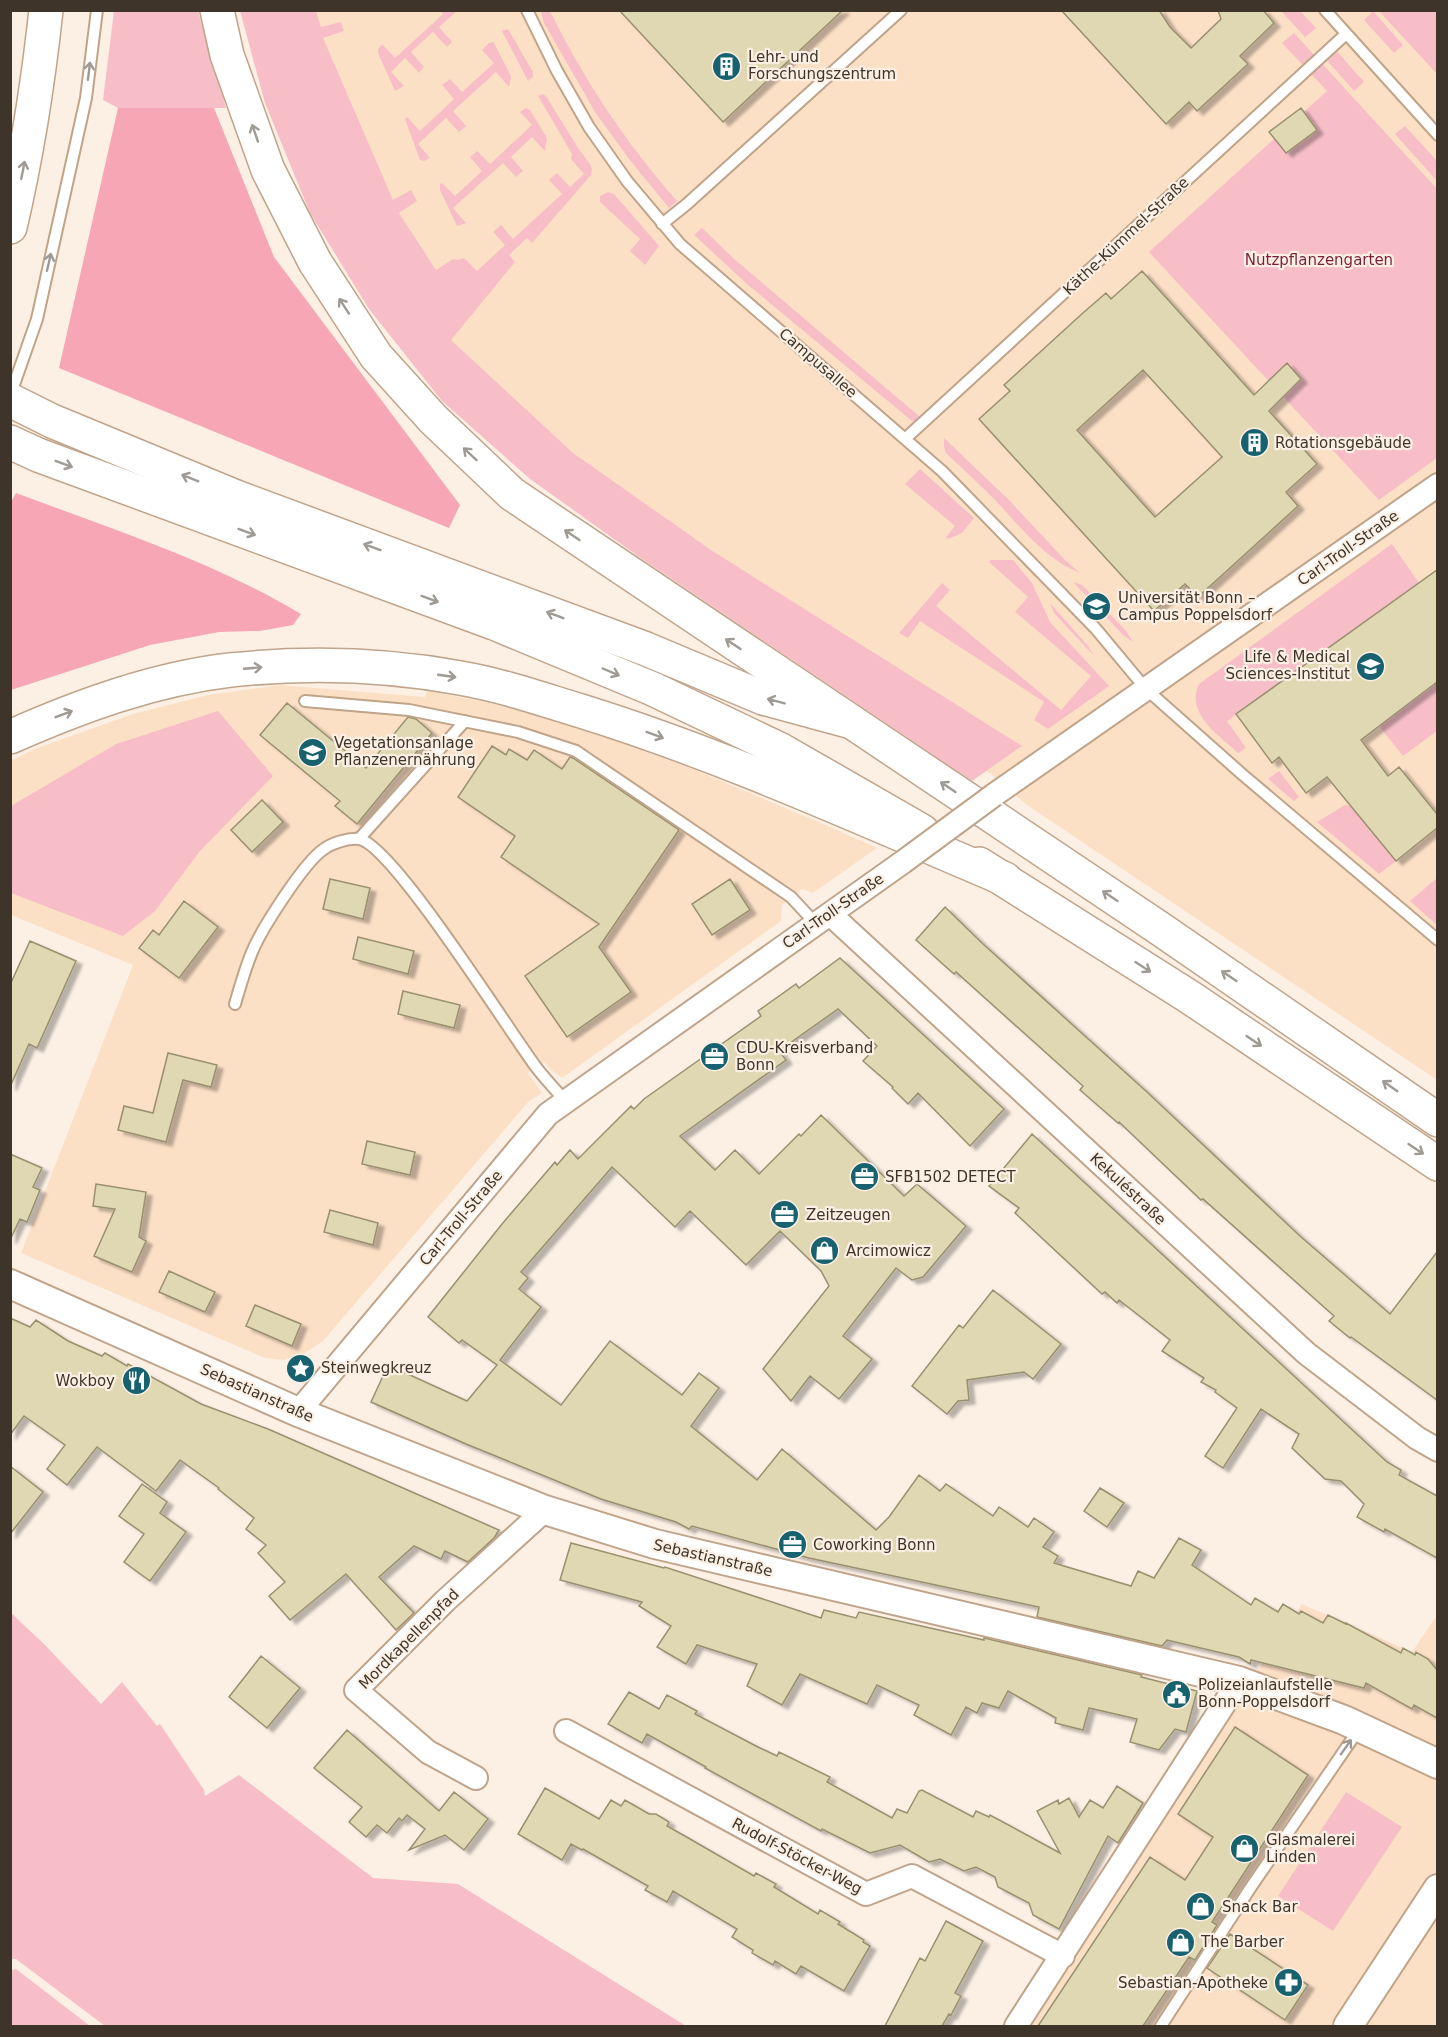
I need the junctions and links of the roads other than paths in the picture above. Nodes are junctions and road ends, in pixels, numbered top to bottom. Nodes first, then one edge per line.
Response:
1 (46, 10) edge
2 (97, 10) edge
3 (217, 10) edge
4 (527, 10) edge
5 (900, 10) edge
6 (1325, 10) edge
7 (1346, 34) junction
8 (1437, 135) edge
9 (662, 224) junction
10 (10, 227) edge
11 (10, 398) edge
12 (906, 438) junction
13 (10, 442) edge
14 (1437, 485) edge
15 (1146, 689) junction
16 (304, 701) dead end
17 (465, 722) junction
18 (852, 722) junction
19 (10, 737) edge
20 (359, 839) junction
21 (1005, 879) junction
22 (823, 919) junction
23 (1437, 940) edge
24 (235, 1004) dead end
25 (566, 1102) junction
26 (1437, 1120) edge
27 (1437, 1164) edge
28 (10, 1284) edge
29 (298, 1412) junction
30 (1437, 1450) edge
31 (545, 1510) junction
32 (1239, 1681) junction
33 (1360, 1728) junction
34 (566, 1731) dead end
35 (1437, 1764) edge
36 (476, 1778) dead end
37 (1437, 1889) edge
38 (1063, 1956) junction
39 (1016, 2026) edge
40 (1161, 2026) edge
41 (1348, 2026) edge

10 -> 1 highway
11 -> 2 lane
18 -> 3 highway
4 - 9 lane, Campusallee
5 - 9 lane
6 - 7 lane
7 - 8 lane
7 - 12 lane, Käthe-Kümmel-Straße
9 - 12 lane, Campusallee
18 -> 11 highway
12 - 15 lane, Campusallee
13 -> 21 highway
14 - 15 street, Carl-Troll-Straße
15 - 22 street, Carl-Troll-Straße, bridge
15 - 23 lane, Campusallee
16 - 17 lane
17 - 20 lane
17 - 22 lane
26 -> 18 highway
19 -> 21 highway
20 - 24 lane
20 - 25 lane
21 -> 27 highway
22 - 25 street, Carl-Troll-Straße
22 - 30 street, Kekuléstraße
25 - 29 street, Carl-Troll-Straße
28 - 29 street, Sebastianstraße
29 - 31 street, Sebastianstraße
31 - 32 street, Sebastianstraße
31 - 36 street, Mordkapellenpfad
32 - 33 street, Sebastianstraße
32 - 38 street
33 - 35 street, Sebastianstraße
40 -> 33 lane
34 - 38 street, Rudolf-Stöcker-Weg
37 - 41 street
38 - 39 street

